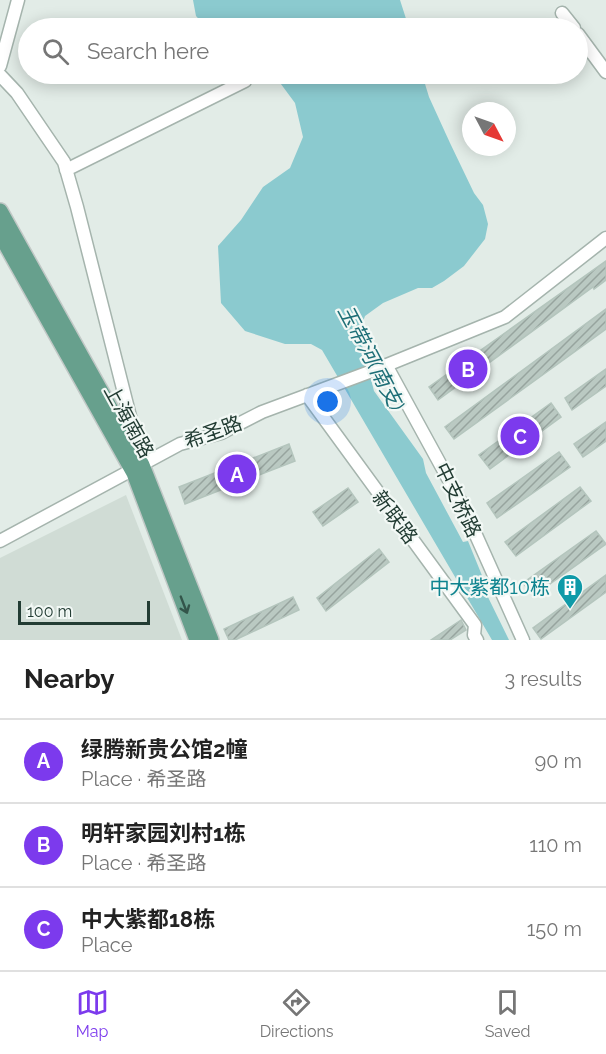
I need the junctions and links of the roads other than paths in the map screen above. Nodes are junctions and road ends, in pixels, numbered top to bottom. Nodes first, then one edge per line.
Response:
1 (18, 0) edge
2 (562, 13) dead end
3 (566, 18) edge
4 (588, 48) edge
5 (0, 66) edge
6 (606, 72) edge
7 (0, 75) edge
8 (239, 84) edge
9 (66, 170) junction
10 (0, 212) edge
11 (0, 234) edge
12 (606, 238) edge
13 (387, 364) junction
14 (307, 395) junction
15 (137, 467) junction
16 (0, 541) edge
17 (197, 640) edge
18 (211, 640) edge
19 (477, 640) edge
20 (522, 640) edge

1 - 5 street
2 - 3 street
4 - 6 street
7 - 9 street, 上海南路
8 - 9 street
9 - 15 street, 上海南路
10 - 15 main road, 上海南路
11 - 15 main road, 上海南路
12 - 13 street
13 - 14 street, 希圣路
13 - 20 street, 中支桥路
14 - 15 street, 希圣路
14 - 19 street, 新联路
15 - 16 street, 希圣路
15 -> 17 main road, 上海南路
15 - 18 main road, 上海南路

